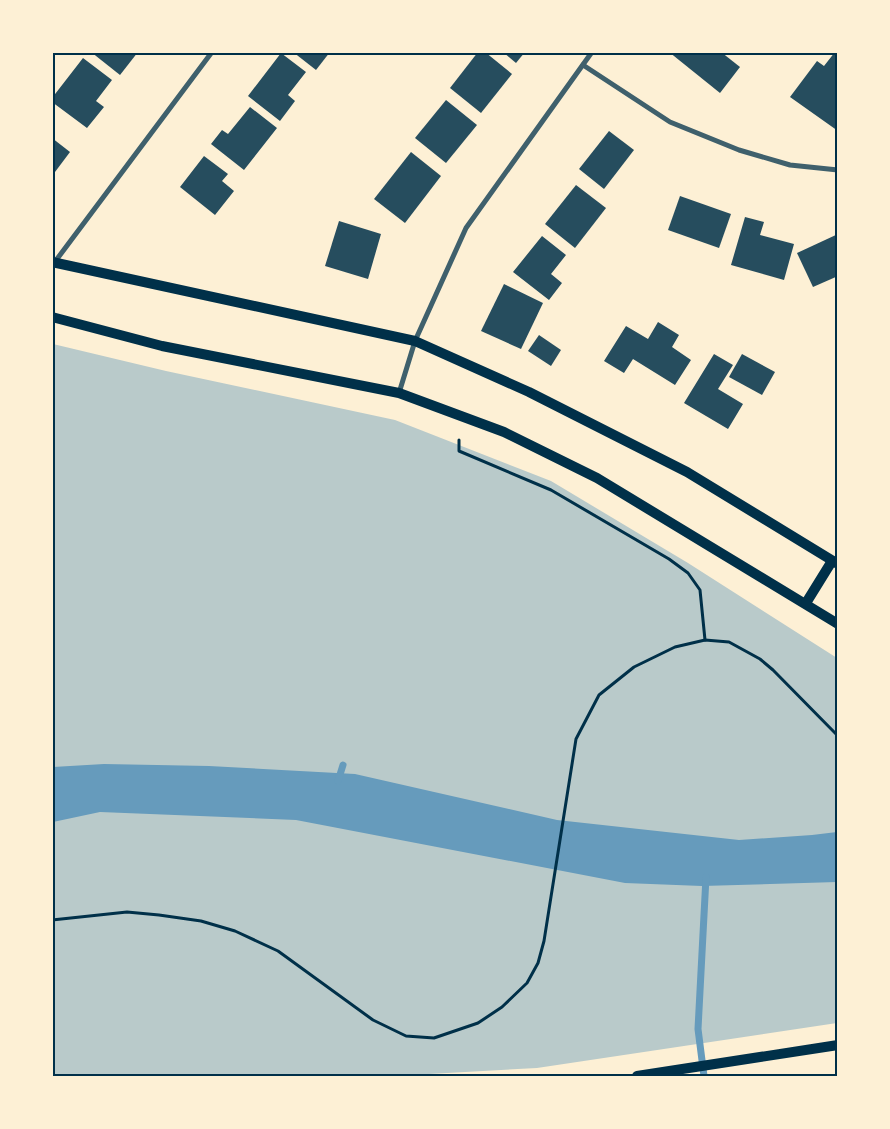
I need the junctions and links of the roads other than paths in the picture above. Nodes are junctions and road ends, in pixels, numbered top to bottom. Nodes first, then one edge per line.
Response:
1 (212, 52) edge
2 (592, 52) edge
3 (583, 65) junction
4 (838, 170) edge
5 (53, 263) edge
6 (52, 316) edge
7 (415, 341) junction
8 (399, 393) junction
9 (835, 562) edge
10 (806, 603) junction
11 (838, 624) edge
12 (838, 1044) edge
13 (637, 1076) edge

1 - 5 street
2 - 3 street
3 - 4 street
3 - 7 street
5 - 7 main road
6 - 8 main road
7 - 8 street
7 - 9 main road
8 - 10 main road
9 - 10 main road
10 - 11 main road
12 - 13 main road

